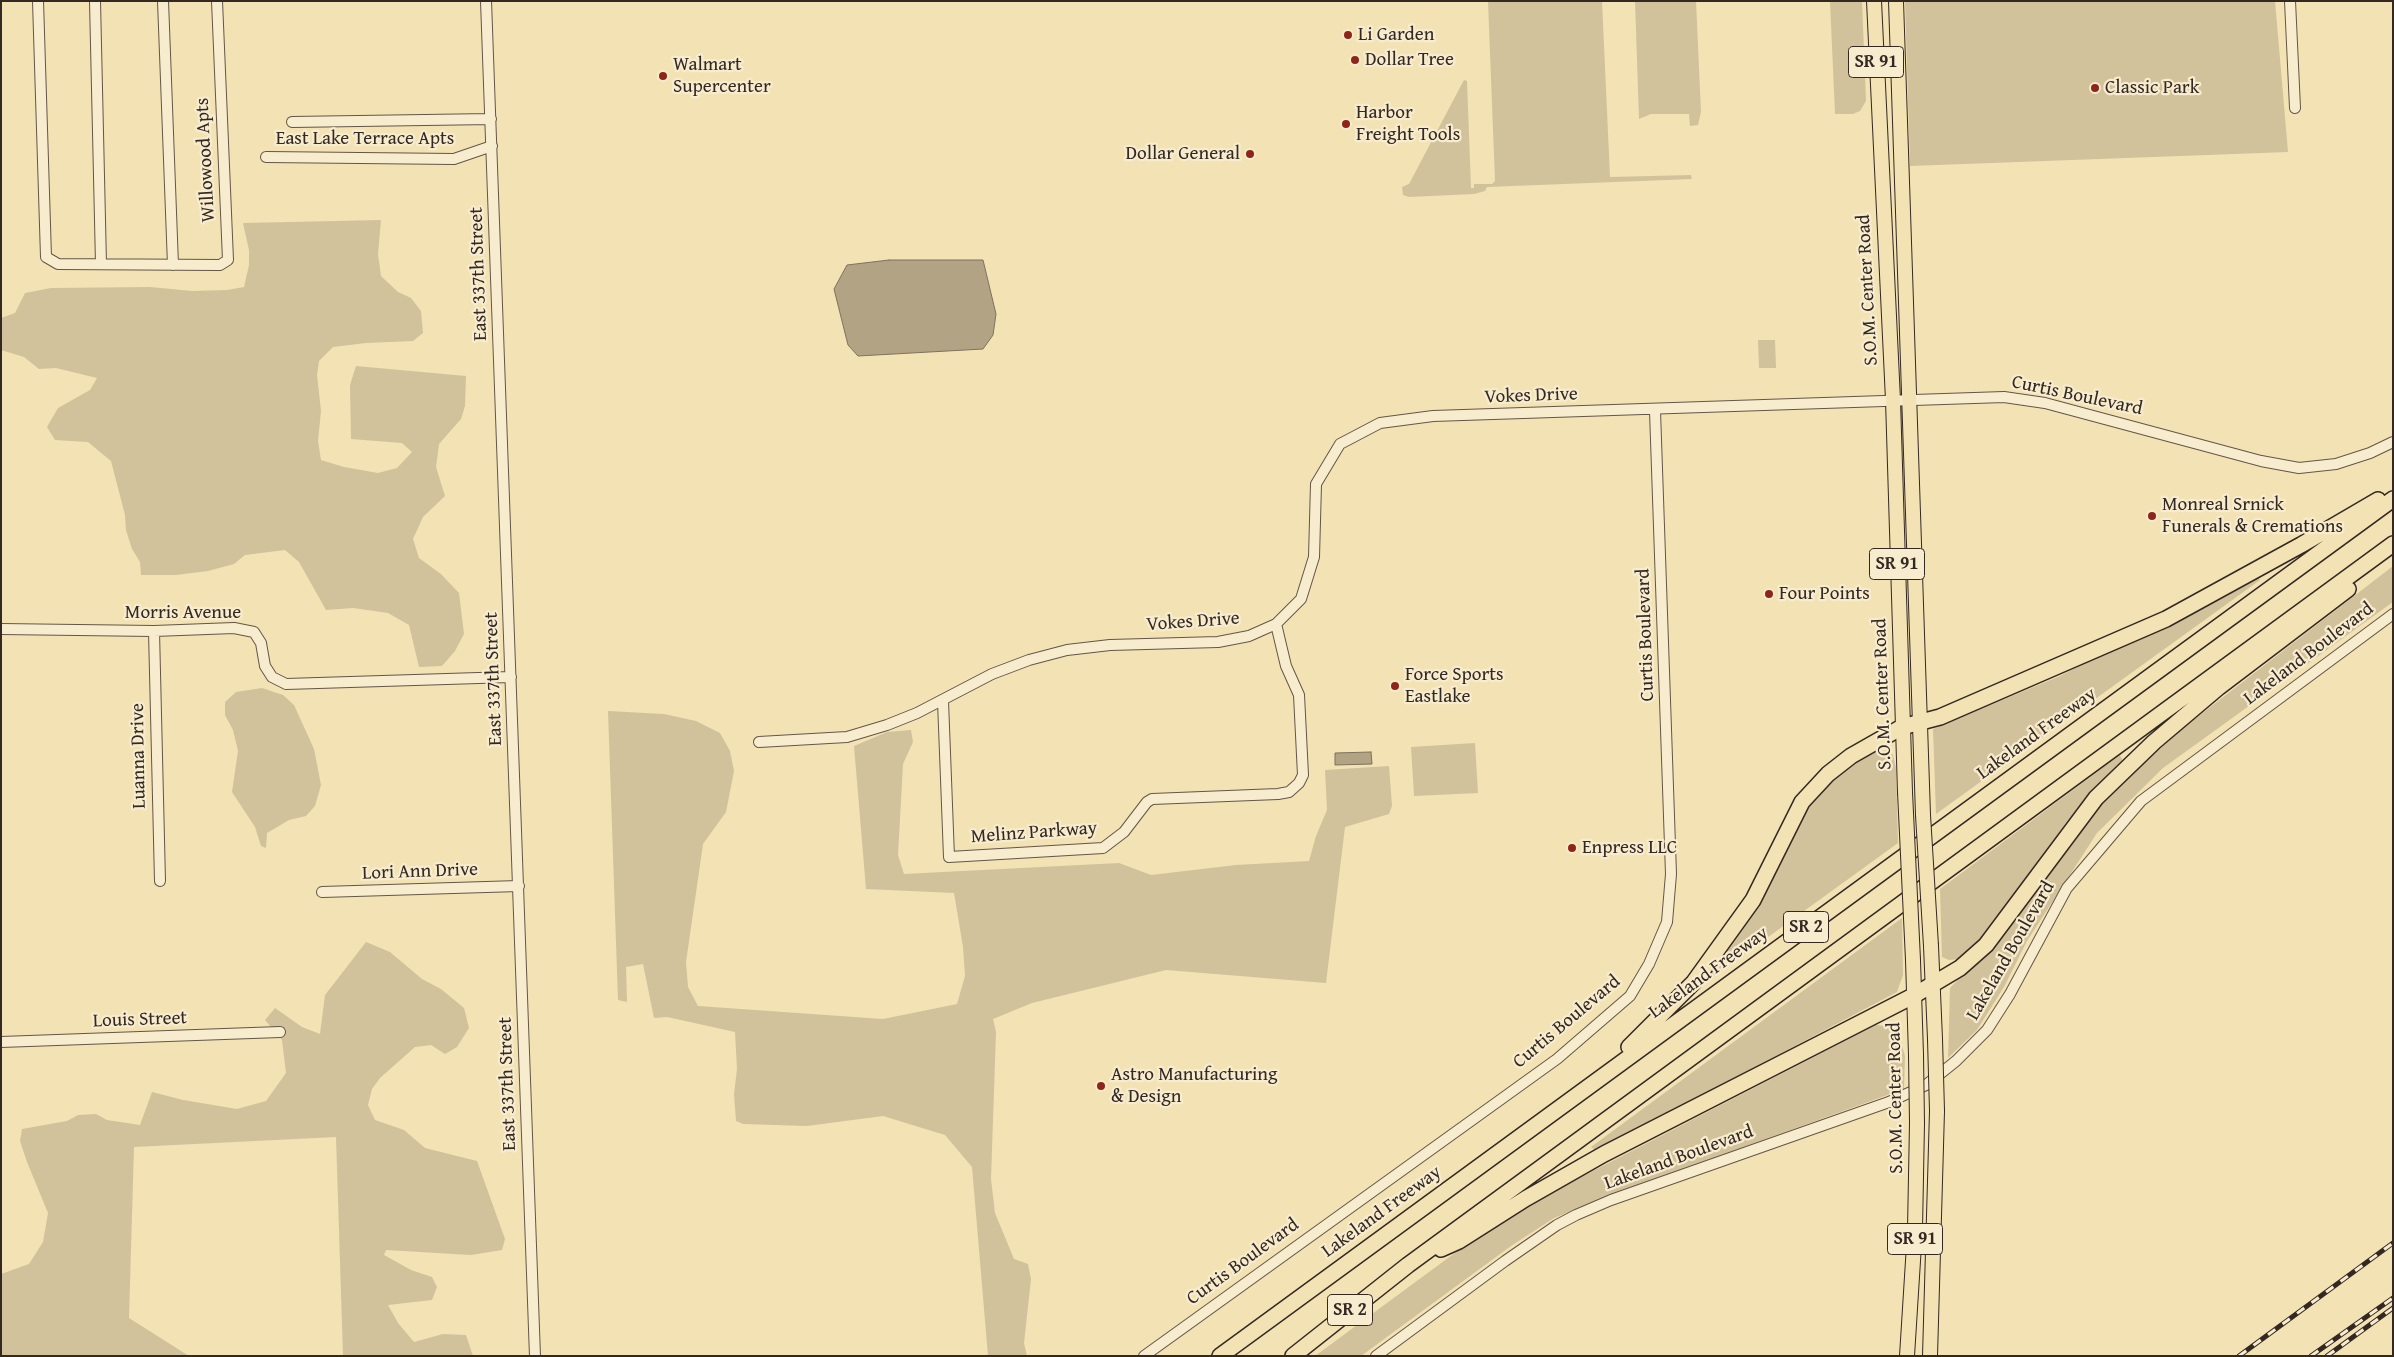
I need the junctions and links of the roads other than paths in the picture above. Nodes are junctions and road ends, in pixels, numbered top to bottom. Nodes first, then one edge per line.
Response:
1 (38, 1) edge
2 (95, 1) edge
3 (162, 1) edge
4 (216, 1) edge
5 (486, 1) edge
6 (1874, 1) edge
7 (1896, 1) edge
8 (2290, 1) edge
9 (2294, 108) dead end
10 (491, 119) junction
11 (292, 122) dead end
12 (492, 146) junction
13 (266, 157) dead end
14 (101, 264) junction
15 (173, 265) junction
16 (1893, 400) junction
17 (1908, 400) junction
18 (1655, 410) junction
19 (2393, 442) edge
20 (2393, 490) edge
21 (2393, 500) edge
22 (2393, 544) edge
23 (2393, 555) edge
24 (2393, 614) edge
25 (1276, 624) junction
26 (1, 629) edge
27 (154, 630) junction
28 (511, 677) junction
29 (943, 701) junction
30 (1919, 722) junction
31 (1902, 727) junction
32 (759, 742) dead end
33 (160, 881) dead end
34 (519, 886) junction
35 (322, 892) dead end
36 (1932, 984) junction
37 (1913, 996) junction
38 (280, 1032) dead end
39 (1, 1042) edge
40 (1593, 1083) junction
41 (1408, 1265) junction
42 (535, 1356) edge
43 (1144, 1356) edge
44 (1220, 1356) edge
45 (1293, 1356) edge
46 (1376, 1356) edge
47 (1907, 1356) edge
48 (1930, 1356) edge

1 - 14 street, Willowood Apts
2 - 14 street
3 - 15 street, Willowood Apts
4 - 15 street, Willowood Apts
5 - 10 street, East 337th Street
6 - 16 main road, S.O.M. Center Road / SR 91
7 - 17 main road, S.O.M. Center Road / SR 91
8 - 9 street
10 - 11 street, East Lake Terrace Apts
10 - 12 street, East 337th Street
12 - 13 street, East Lake Terrace Apts
12 - 28 street, East 337th Street
14 - 15 street, Willowood Apts
16 - 17 street, Curtis Boulevard
16 - 18 street, Curtis Boulevard
16 - 31 main road, S.O.M. Center Road / SR 91
17 - 19 street, Curtis Boulevard
17 - 30 main road, S.O.M. Center Road / SR 91
18 - 25 street, Vokes Drive
18 - 43 street, Curtis Boulevard
20 - 30 highway
21 - 40 highway, Lakeland Freeway / SR 2
22 - 41 highway, SR 2
23 - 36 highway
24 - 46 street, Lakeland Boulevard
25 - 29 street, Vokes Drive
25 - 29 street, Melinz Parkway
26 - 27 street, Morris Avenue
27 - 28 street, Morris Avenue
27 - 33 street, Luanna Drive
28 - 34 street, East 337th Street
29 - 32 street, Vokes Drive
30 - 31 highway
30 - 36 main road, S.O.M. Center Road / SR 91, bridge
31 - 37 main road, S.O.M. Center Road / SR 91, bridge
31 - 40 highway
34 - 35 street, Lori Ann Drive
34 - 42 street, East 337th Street
36 - 37 highway
36 - 48 main road, S.O.M. Center Road / SR 91, bridge
37 - 41 highway
37 - 47 main road, S.O.M. Center Road / SR 91, bridge
38 - 39 street, Louis Street
40 - 44 highway, Lakeland Freeway / SR 2
41 - 45 highway, SR 2

